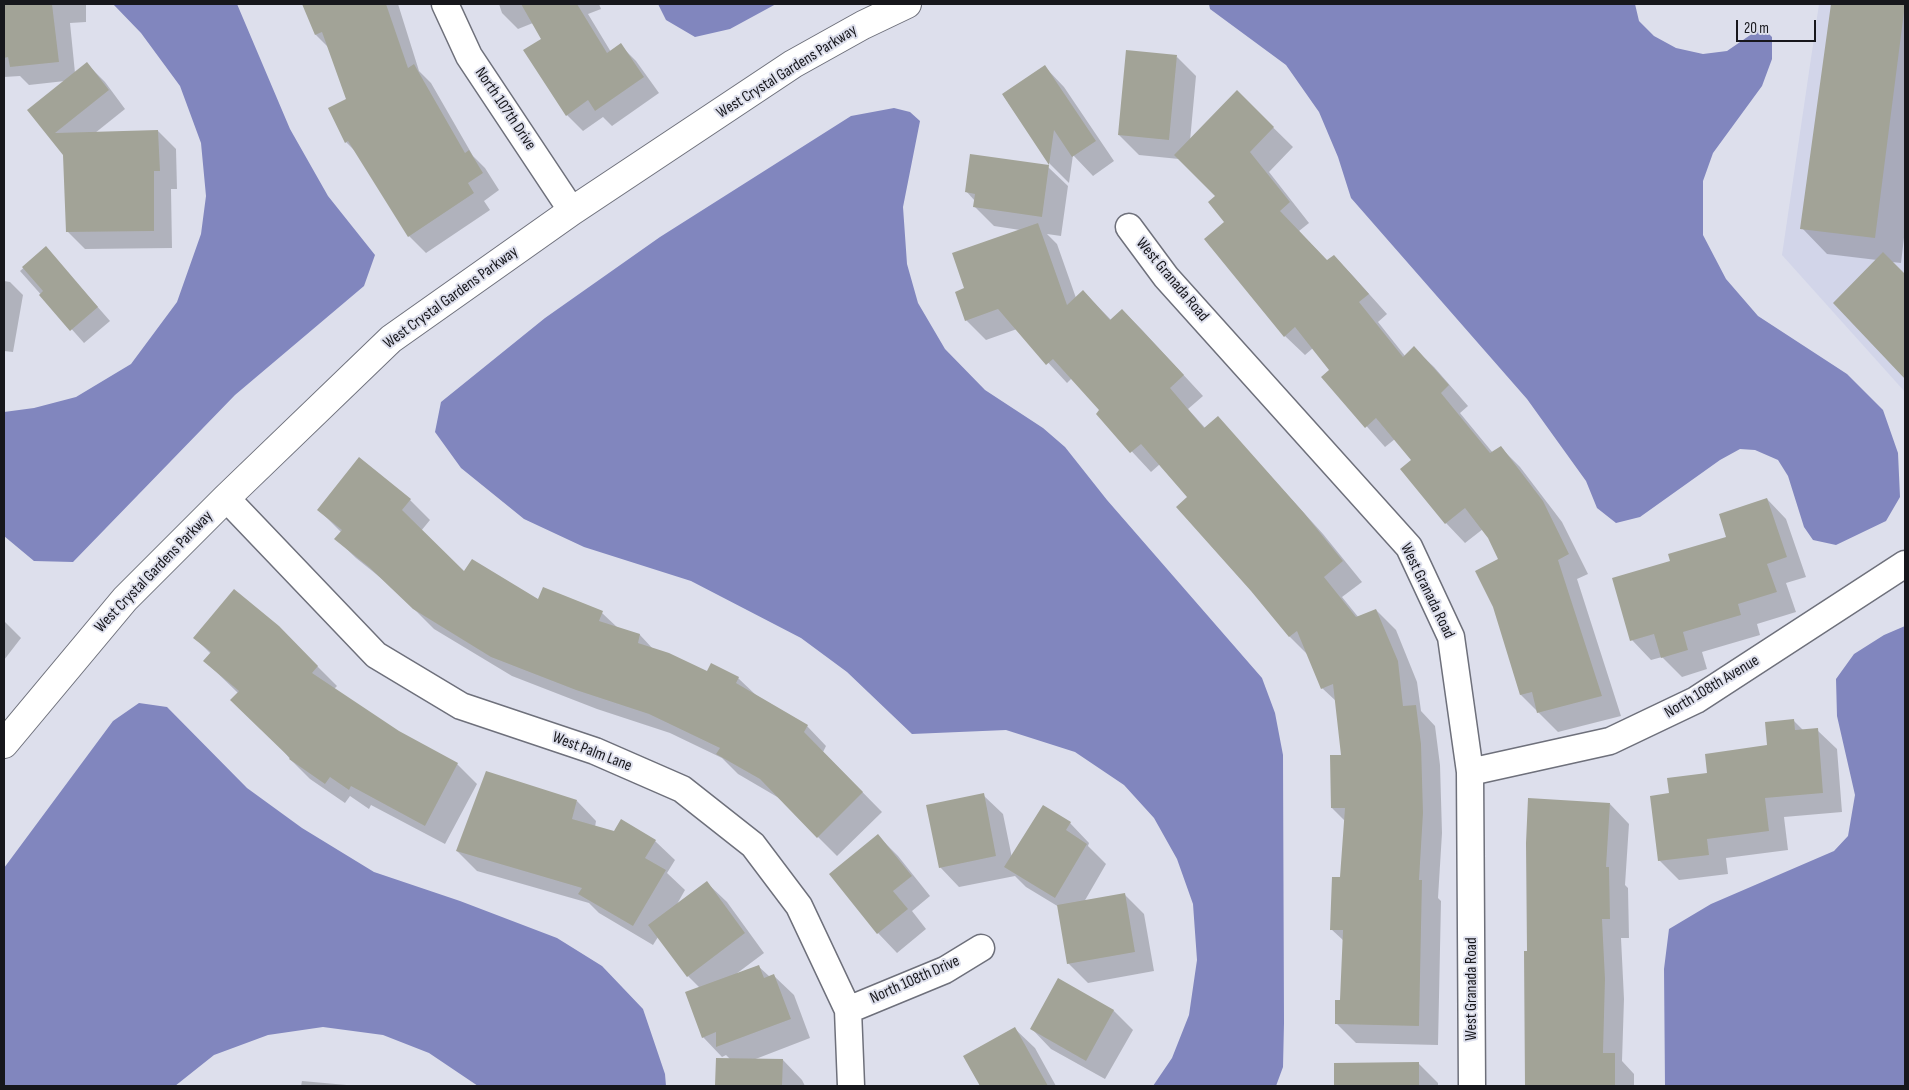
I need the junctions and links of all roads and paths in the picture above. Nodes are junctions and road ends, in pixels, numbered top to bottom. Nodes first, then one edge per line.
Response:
1 (445, 4) edge
2 (907, 4) edge
3 (572, 210) junction
4 (1129, 227) dead end
5 (226, 498) junction
6 (1905, 564) edge
7 (4, 744) edge
8 (1470, 772) junction
9 (981, 948) dead end
10 (848, 1010) junction
11 (851, 1086) edge
12 (1472, 1086) edge

1 - 3 street, North 107th Drive
2 - 3 street, West Crystal Gardens Parkway
3 - 5 street, West Crystal Gardens Parkway
4 - 8 street, West Granada Road
5 - 7 street, West Crystal Gardens Parkway
5 - 10 street, West Palm Lane
6 - 8 street, North 108th Avenue
8 - 12 street, West Granada Road
9 - 10 street, North 108th Drive
10 - 11 street, West Palm Lane

